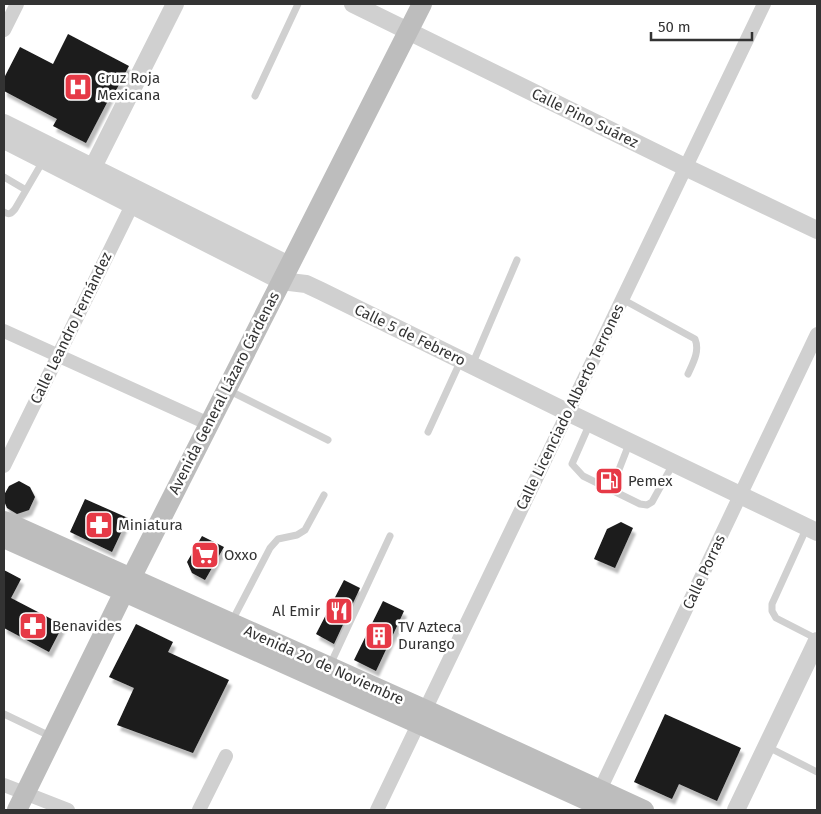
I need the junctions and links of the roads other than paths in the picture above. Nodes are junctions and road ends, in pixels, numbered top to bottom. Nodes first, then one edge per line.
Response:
1 (17, 4) edge
2 (175, 4) edge
3 (298, 4) edge
4 (353, 4) edge
5 (422, 4) edge
6 (764, 4) edge
7 (4, 30) edge
8 (408, 31) junction
9 (255, 96) dead end
10 (4, 123) edge
11 (4, 140) edge
12 (47, 153) junction
13 (685, 167) junction
14 (89, 175) junction
15 (4, 177) edge
16 (26, 190) junction
17 (135, 198) junction
18 (4, 212) edge
19 (817, 230) edge
20 (517, 260) dead end
21 (285, 273) junction
22 (622, 299) junction
23 (4, 331) edge
24 (817, 334) edge
25 (58, 356) junction
26 (467, 363) junction
27 (688, 374) dead end
28 (226, 389) junction
29 (568, 412) junction
30 (590, 423) junction
31 (209, 424) junction
32 (428, 432) dead end
33 (328, 440) dead end
34 (630, 442) junction
35 (674, 463) junction
36 (4, 466) edge
37 (611, 490) junction
38 (324, 495) dead end
39 (740, 496) junction
40 (4, 521) edge
41 (812, 530) edge
42 (390, 536) dead end
43 (4, 538) edge
44 (128, 585) junction
45 (231, 623) junction
46 (817, 640) edge
47 (329, 667) junction
48 (4, 714) edge
49 (422, 717) junction
50 (53, 737) junction
51 (766, 746) junction
52 (226, 756) dead end
53 (817, 772) edge
54 (4, 786) edge
55 (21, 802) edge
56 (598, 804) edge
57 (68, 810) edge
58 (199, 810) edge
59 (377, 810) edge
60 (644, 810) edge
61 (736, 810) edge

1 - 7 street
2 - 14 street
3 - 9 lane
4 - 8 street, Calle Pino Suárez
5 - 8 main road, Avenida General Lázaro Cárdenas
6 - 13 street, Calle Licenciado Alberto Terrones
8 - 13 street, Calle Pino Suárez
8 - 21 main road, Avenida General Lázaro Cárdenas
10 - 12 street, Calle 5 de Febrero
11 - 12 street, Calle 5 de Febrero
12 - 14 street, Calle 5 de Febrero
12 - 16 lane
13 - 19 street, Calle Pino Suárez
13 - 22 street, Calle Licenciado Alberto Terrones
14 - 17 street, Calle 5 de Febrero
15 - 16 lane
16 - 18 lane
17 - 21 street, Calle 5 de Febrero
17 - 25 street, Calle Leandro Fernández
20 - 26 lane
21 - 26 street, Calle 5 de Febrero
21 - 28 main road, Avenida General Lázaro Cárdenas
22 - 27 lane
22 - 29 street, Calle Licenciado Alberto Terrones
23 - 25 street
24 - 39 street, Calle Porras
25 - 31 street
25 - 36 street, Calle Leandro Fernández
26 - 29 street, Calle 5 de Febrero
26 - 32 lane
28 - 31 main road, Avenida General Lázaro Cárdenas
28 - 33 lane
29 - 30 street, Calle 5 de Febrero
29 - 49 street, Calle Licenciado Alberto Terrones
30 - 34 street, Calle 5 de Febrero
30 - 37 lane
31 - 44 main road, Avenida General Lázaro Cárdenas
34 - 35 street, Calle 5 de Febrero
34 - 37 lane
35 - 37 lane
35 - 39 street, Calle 5 de Febrero
38 - 45 lane
39 - 41 street, Calle 5 de Febrero
39 - 56 street, Calle Porras
40 - 44 main road, Avenida 20 de Noviembre
41 - 46 lane
42 - 47 lane
43 - 44 main road, Avenida 20 de Noviembre
44 - 45 main road, Avenida 20 de Noviembre
44 - 49 main road, Avenida 20 de Noviembre
44 - 50 main road, Avenida General Lázaro Cárdenas
45 - 47 main road, Avenida 20 de Noviembre
46 - 51 street
47 - 49 main road, Avenida 20 de Noviembre
48 - 50 lane
49 - 56 main road, Avenida 20 de Noviembre
49 - 59 street, Calle Licenciado Alberto Terrones
50 - 55 main road, Avenida General Lázaro Cárdenas
51 - 53 lane
51 - 61 street
52 - 58 street
54 - 55 street
55 - 57 street
56 - 60 main road, Avenida 20 de Noviembre

